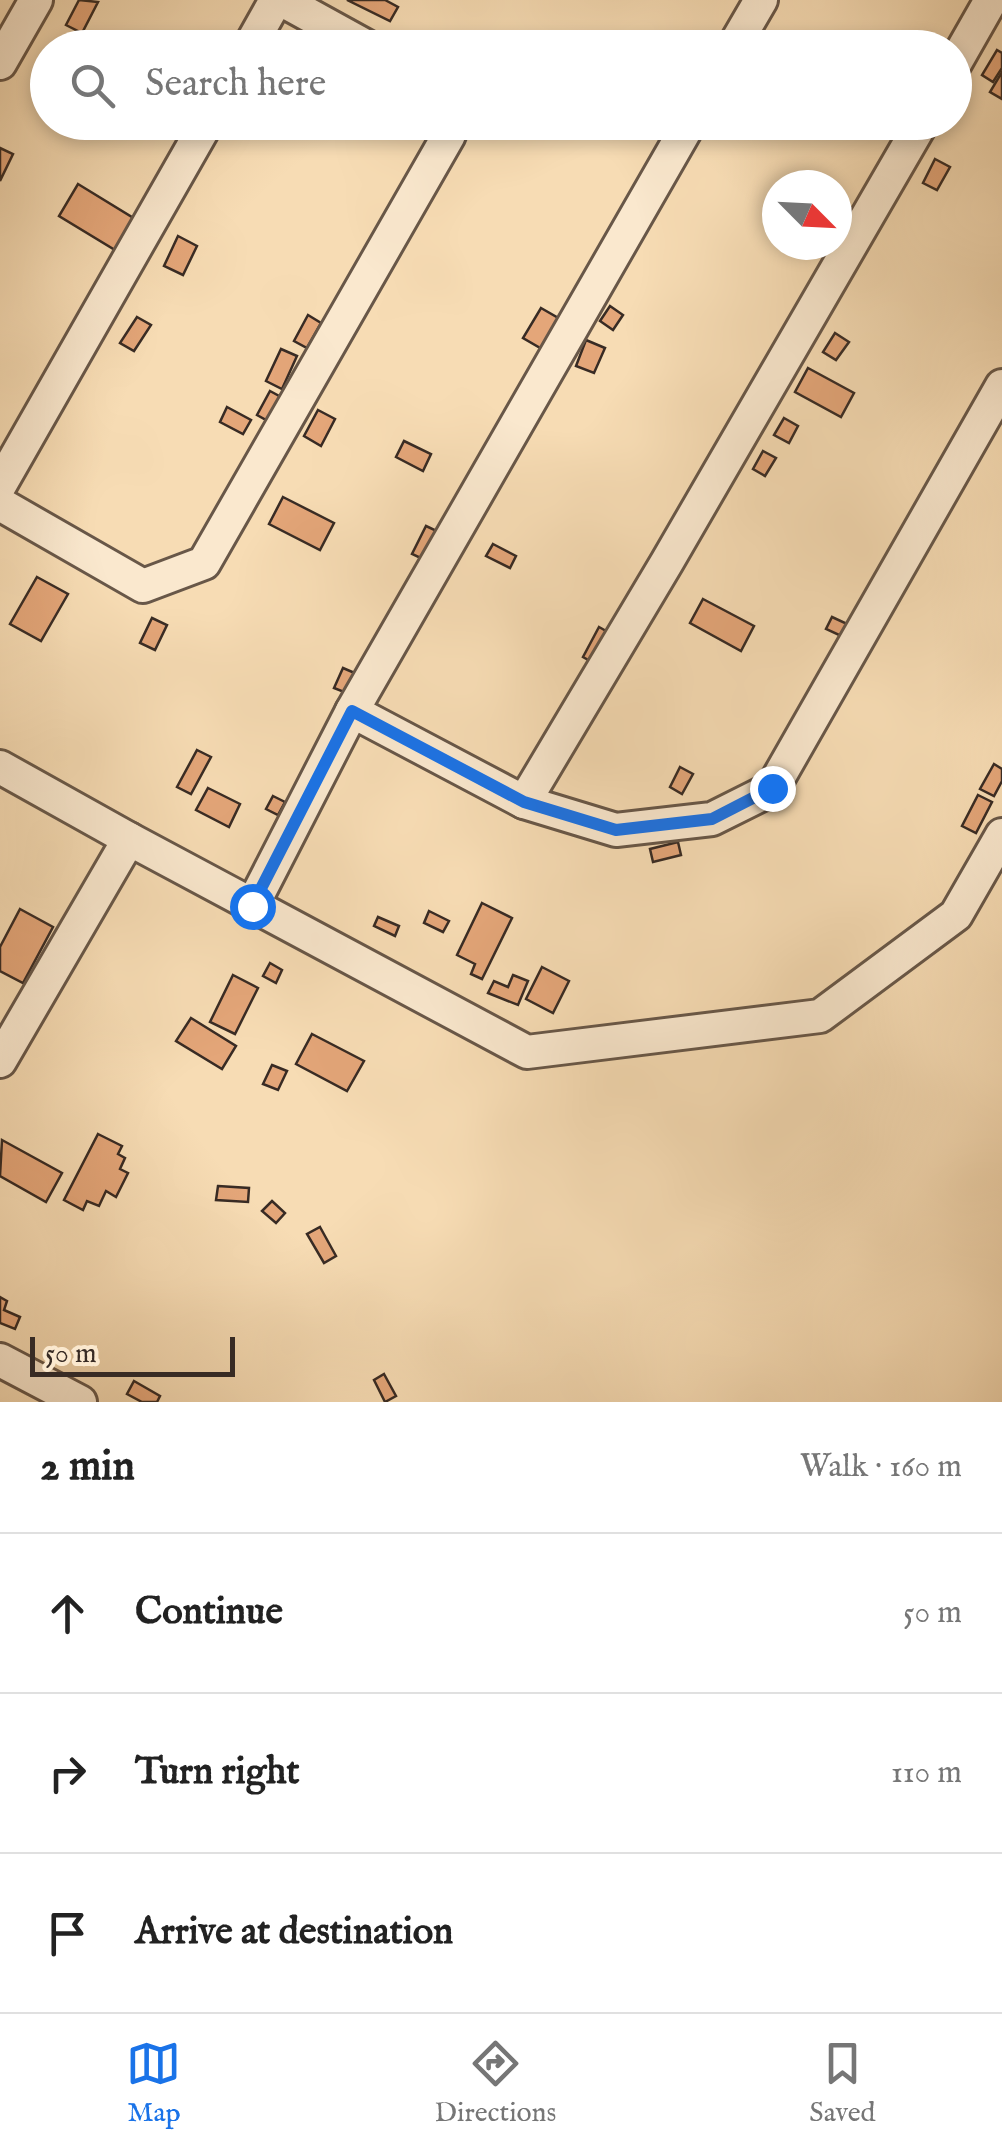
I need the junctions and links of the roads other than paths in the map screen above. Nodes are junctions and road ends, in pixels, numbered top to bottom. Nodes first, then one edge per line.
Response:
1 (36, 0) edge
2 (279, 0) edge
3 (760, 0) edge
4 (991, 0) edge
5 (260, 30) edge
6 (335, 30) edge
7 (743, 30) edge
8 (972, 33) edge
9 (0, 63) edge
10 (196, 140) edge
11 (446, 140) edge
12 (680, 140) edge
13 (912, 140) edge
14 (1002, 386) edge
15 (0, 484) edge
16 (0, 504) edge
17 (352, 711) junction
18 (0, 767) edge
19 (524, 802) junction
20 (1002, 836) edge
21 (129, 840) junction
22 (252, 906) junction
23 (11, 1016) edge
24 (0, 1060) edge
25 (0, 1360) edge
26 (80, 1402) edge

1 - 9 street
2 - 5 street
2 - 6 street
3 - 7 street
4 - 8 street
10 - 15 street
11 - 16 street
12 - 17 street
13 - 19 street
14 - 19 street
17 - 19 street
17 - 22 street
18 - 21 street
20 - 22 street
21 - 22 street
21 - 23 street
23 - 24 street
25 - 26 street

